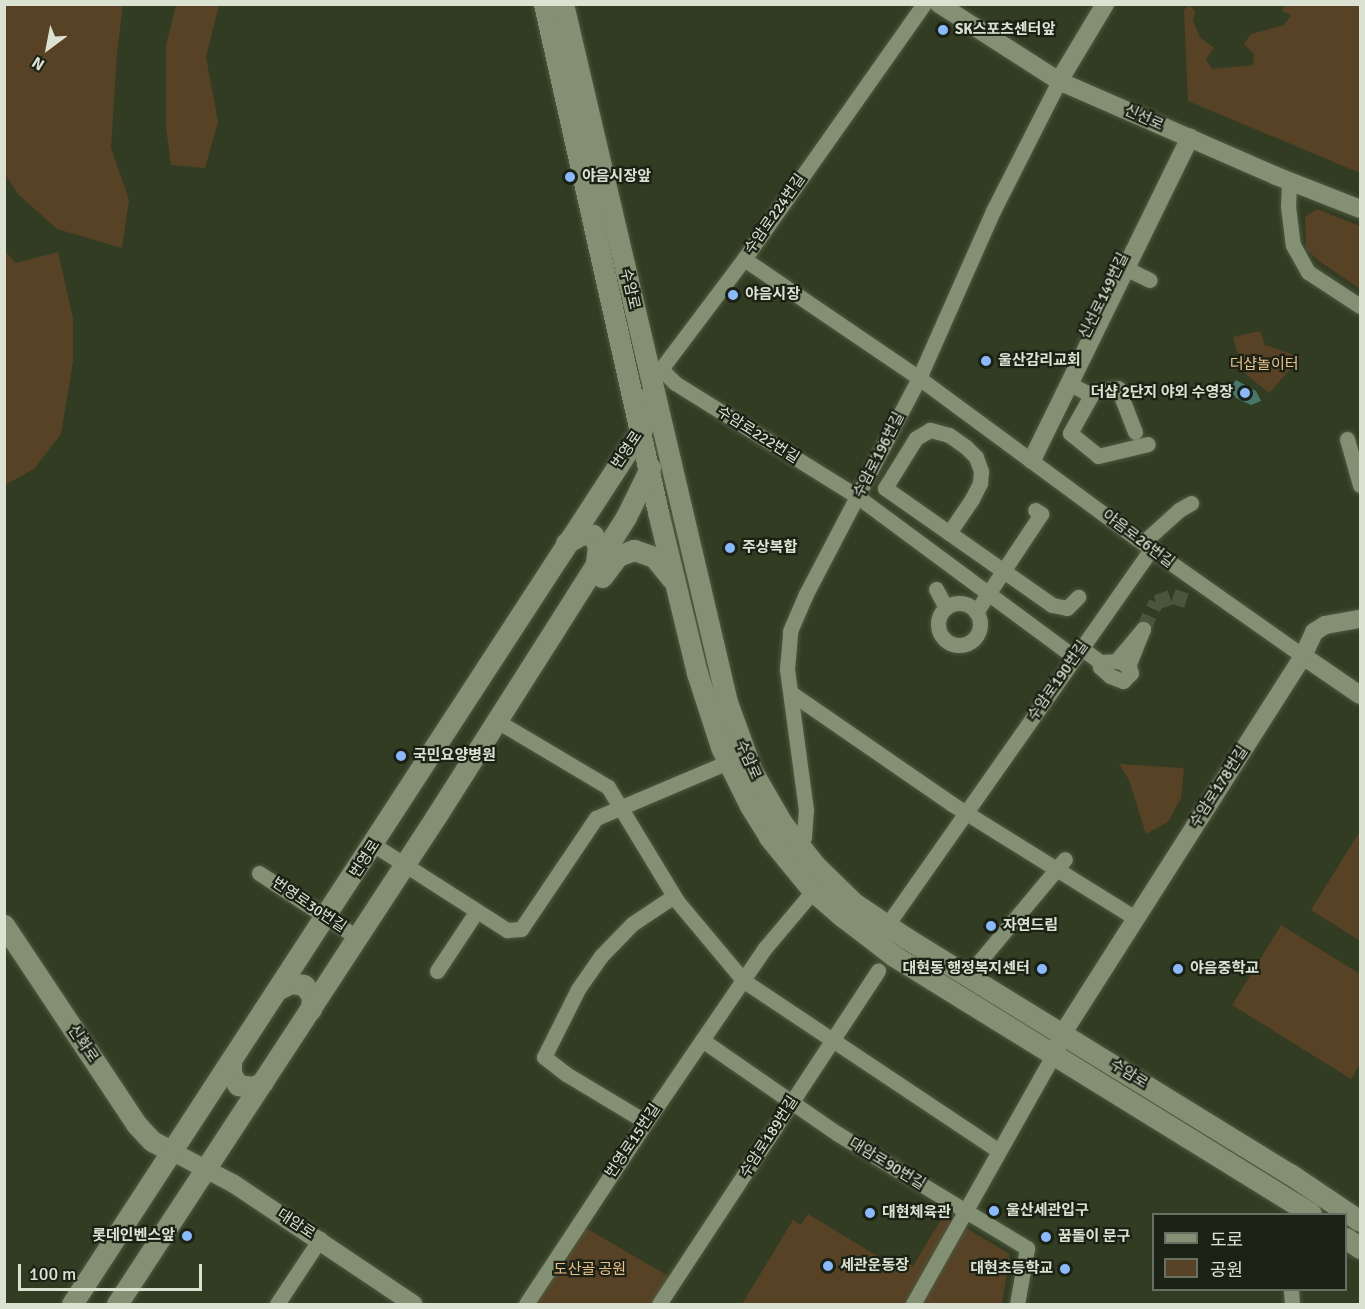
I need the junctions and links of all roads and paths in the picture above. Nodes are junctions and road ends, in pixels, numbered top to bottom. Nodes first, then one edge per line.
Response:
1 (544, 4) edge
2 (563, 4) edge
3 (924, 4) edge
4 (939, 4) edge
5 (1105, 4) edge
6 (1059, 81) junction
7 (1186, 137) junction
8 (1289, 181) junction
9 (1360, 209) edge
10 (744, 259) junction
11 (1123, 267) junction
12 (1149, 280) dead end
13 (1360, 306) edge
14 (656, 376) junction
15 (919, 378) junction
16 (1070, 384) junction
17 (1094, 392) junction
18 (660, 418) junction
19 (640, 429) junction
20 (1135, 432) dead end
21 (1347, 439) dead end
22 (1148, 444) dead end
23 (1028, 458) junction
24 (649, 473) junction
25 (1360, 485) edge
26 (858, 497) junction
27 (1191, 503) dead end
28 (1035, 510) dead end
29 (949, 533) junction
30 (566, 543) junction
31 (1151, 549) junction
32 (596, 563) junction
33 (1003, 570) junction
34 (676, 588) junction
35 (936, 589) dead end
36 (987, 592) junction
37 (1078, 597) dead end
38 (946, 608) junction
39 (976, 612) junction
40 (1360, 619) edge
41 (544, 647) junction
42 (1077, 652) junction
43 (1303, 656) junction
44 (1100, 662) junction
45 (790, 693) junction
46 (1360, 695) edge
47 (497, 721) junction
48 (728, 762) junction
49 (620, 808) junction
50 (967, 813) junction
51 (374, 845) junction
52 (799, 845) junction
53 (405, 865) junction
54 (1061, 865) junction
55 (259, 873) dead end
56 (813, 891) junction
57 (674, 896) junction
58 (476, 912) junction
59 (327, 917) junction
60 (1135, 918) junction
61 (4, 925) edge
62 (887, 925) junction
63 (358, 938) junction
64 (894, 956) junction
65 (878, 970) dead end
66 (437, 971) dead end
67 (968, 975) junction
68 (744, 981) junction
69 (279, 989) junction
70 (311, 1009) junction
71 (1063, 1033) junction
72 (702, 1040) junction
73 (832, 1042) junction
74 (1054, 1054) junction
75 (231, 1062) junction
76 (263, 1082) junction
77 (792, 1102) junction
78 (646, 1122) junction
79 (999, 1151) junction
80 (172, 1152) junction
81 (206, 1169) junction
82 (1290, 1209) edge
83 (966, 1212) junction
84 (1360, 1221) edge
85 (320, 1239) junction
86 (1347, 1239) edge
87 (1360, 1248) edge
88 (72, 1305) edge
89 (117, 1305) edge
90 (277, 1305) edge
91 (413, 1305) edge
92 (526, 1305) edge
93 (659, 1305) edge
94 (914, 1305) edge
95 (1017, 1305) edge

1 - 19 main road, 수암로
2 - 14 main road, 수암로
3 - 10 street, 수암로224번길
4 - 6 street, 신선로
5 - 6 street
6 - 7 street, 신선로
6 - 15 street, 수암로196번길
7 - 8 street, 신선로
7 - 11 street, 신선로149번길
8 - 9 street, 신선로
8 - 13 street
10 - 14 street, 수암로224번길
10 - 15 street, 야음로26번길
11 - 12 street
11 - 16 street
11 - 23 street, 신선로149번길
14 - 18 main road, 수암로
14 - 19 street, 수암로224번길
14 - 26 street, 수암로222번길
15 - 23 street, 야음로26번길
15 - 26 street, 수암로196번길
16 - 17 street
16 - 23 street
17 - 20 street
17 - 22 street
18 - 19 main road, 번영로
18 - 24 main road, 번영로
18 - 52 main road, 수암로
19 - 24 main road, 수암로
19 - 30 main road, 번영로
21 - 25 street
23 - 31 street, 야음로26번길
24 - 32 main road, 번영로
24 - 34 main road, 수암로
26 - 36 street, 수암로222번길
26 - 45 street, 수암로196번길
27 - 31 street, 수암로190번길
28 - 33 street
29 - 29 street
29 - 33 street
30 - 32 main road
30 - 51 main road, 번영로
31 - 42 street, 수암로190번길
31 - 43 street, 야음로26번길
32 - 41 main road, 번영로
33 - 36 street
33 - 37 street
34 - 41 main road
34 - 48 main road, 수암로
35 - 38 street
36 - 39 street
36 - 42 street, 수암로222번길
38 - 39 street
38 - 39 street
40 - 43 street, 수암로178번길
41 - 47 main road, 번영로
42 - 44 street, 수암로222번길
42 - 50 street, 수암로190번길
43 - 46 street, 야음로26번길
43 - 60 street, 수암로178번길
44 - 44 street, 수암로222번길
45 - 50 street
45 - 52 street, 수암로196번길
47 - 49 street
47 - 53 main road, 번영로
48 - 49 street
48 - 56 main road, 수암로
49 - 57 street
49 - 58 street
50 - 54 street
50 - 62 street, 수암로190번길
51 - 53 street
51 - 59 main road, 번영로
52 - 62 main road, 수암로
53 - 58 street
53 - 63 main road, 번영로
54 - 60 street
54 - 67 street
55 - 59 street, 번영로30번길
56 - 64 main road, 수암로
56 - 68 street, 번영로15번길
57 - 68 street
57 - 78 street
58 - 66 street
59 - 63 street, 번영로30번길
59 - 69 main road, 번영로
60 - 71 street, 수암로178번길
61 - 80 main road, 신화로
62 - 64 street
62 - 67 main road, 수암로
63 - 70 main road, 번영로
64 - 74 main road, 수암로
65 - 73 street, 수암로189번길
67 - 71 main road, 수암로
68 - 72 street, 번영로15번길
68 - 73 street
69 - 70 main road
69 - 75 main road, 번영로
70 - 76 main road, 번영로
71 - 74 street, 수암로178번길
71 - 84 main road, 수암로
72 - 77 street, 대암로90번길
72 - 78 street, 번영로15번길
73 - 77 street, 수암로189번길
73 - 79 street
74 - 79 street
74 - 82 main road, 수암로
75 - 76 main road
75 - 80 main road, 번영로
76 - 81 main road, 번영로
77 - 83 street, 대암로90번길
77 - 93 street, 수암로189번길
78 - 92 street, 번영로15번길
79 - 83 street
80 - 81 street, 대암로
80 - 88 main road, 번영로
81 - 85 street, 대암로
81 - 89 main road, 번영로
83 - 94 street
83 - 95 street, 대암로90번길
85 - 90 street
85 - 91 street, 대암로
86 - 87 main road

